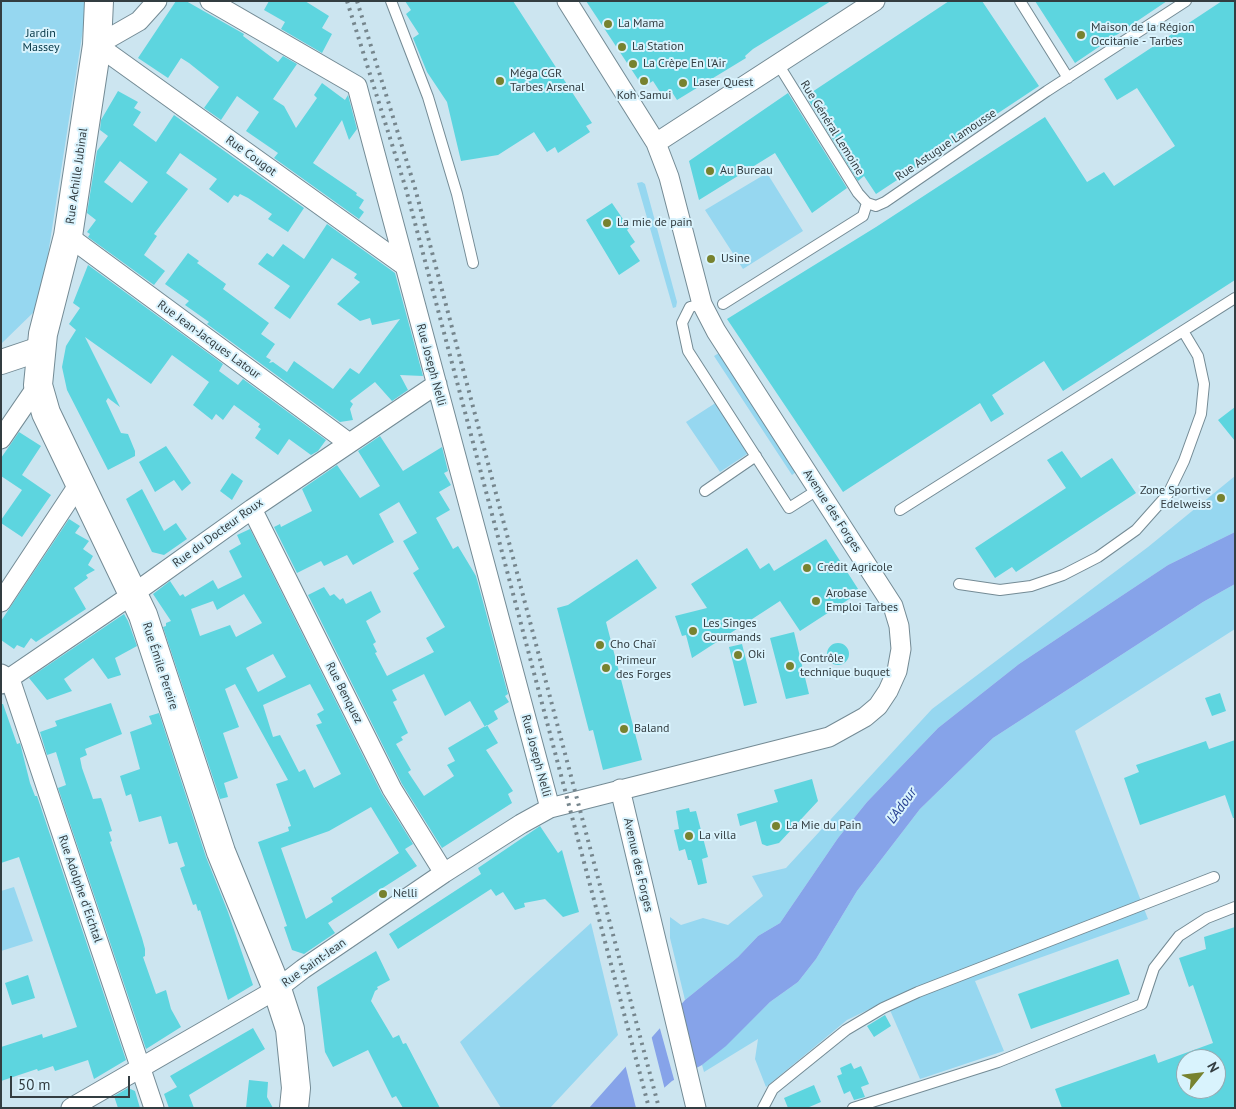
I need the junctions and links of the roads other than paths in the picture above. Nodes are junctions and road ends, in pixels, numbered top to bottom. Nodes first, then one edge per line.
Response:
1 (99, 1) edge
2 (210, 1) edge
3 (391, 1) edge
4 (566, 1) edge
5 (875, 1) edge
6 (1020, 1) edge
7 (1186, 1) edge
8 (154, 2) edge
9 (97, 45) junction
10 (778, 64) junction
11 (1068, 78) junction
12 (656, 143) junction
13 (867, 204) junction
14 (68, 236) junction
15 (473, 263) dead end
16 (405, 266) junction
17 (1235, 298) edge
18 (702, 304) junction
19 (724, 304) dead end
20 (1183, 331) junction
21 (40, 349) junction
22 (1, 362) edge
23 (437, 384) junction
24 (38, 385) junction
25 (1, 439) edge
26 (349, 443) junction
27 (756, 456) junction
28 (79, 484) junction
29 (819, 489) junction
30 (705, 491) dead end
31 (252, 508) junction
32 (900, 510) dead end
33 (959, 584) dead end
34 (133, 594) junction
35 (1, 602) edge
36 (4, 679) edge
37 (620, 789) junction
38 (550, 808) junction
39 (444, 873) junction
40 (1214, 877) dead end
41 (1235, 907) edge
42 (277, 989) junction
43 (140, 1068) junction
44 (71, 1108) edge
45 (154, 1108) edge
46 (294, 1108) edge
47 (696, 1108) edge
48 (763, 1108) edge
49 (853, 1108) edge

1 - 9 main road, Rue Achille Jubinal
2 - 16 street, Rue Joseph Nelli
3 - 15 lane
4 - 12 street, Avenue des Forges
5 - 10 street
6 - 11 lane
7 - 11 lane, Rue Astugue Lamousse
8 - 9 street
9 - 14 main road, Rue Achille Jubinal
9 - 16 street, Rue Cougot
10 - 12 street
10 - 13 lane, Rue Général Lemoine
11 - 13 lane, Rue Astugue Lamousse
12 - 18 street, Avenue des Forges
13 - 19 lane
14 - 21 main road, Rue Achille Jubinal
14 - 26 street, Rue Jean-Jacques Latour
16 - 23 street, Rue Joseph Nelli
17 - 20 lane
18 - 27 lane
18 - 29 street, Avenue des Forges
20 - 32 lane
20 - 33 lane
21 - 22 street
21 - 24 main road, Rue Émile Pereire
23 - 26 street, Rue du Docteur Roux
23 - 38 street, Rue Joseph Nelli
24 - 25 street
24 - 28 main road, Rue Émile Pereire
26 - 31 street, Rue du Docteur Roux
27 - 29 lane
27 - 30 lane
28 - 34 main road, Rue Émile Pereire
28 - 35 street
29 - 37 street, Avenue des Forges
31 - 34 street, Rue du Docteur Roux
31 - 39 street, Rue Benquez
34 - 36 street, Rue du Docteur Roux
34 - 42 main road, Rue Émile Pereire
36 - 43 street, Rue Adolphe d'Eichtal
37 - 38 street, Rue Saint-Jean
37 - 47 street, Avenue des Forges
38 - 39 street, Rue Saint-Jean
39 - 42 street, Rue Saint-Jean
40 - 48 lane
41 - 49 lane
42 - 43 street, Rue Saint-Jean
42 - 46 main road, Rue Émile Pereire
43 - 44 street, Rue Saint-Jean
43 - 45 street, Rue Adolphe d'Eichtal

